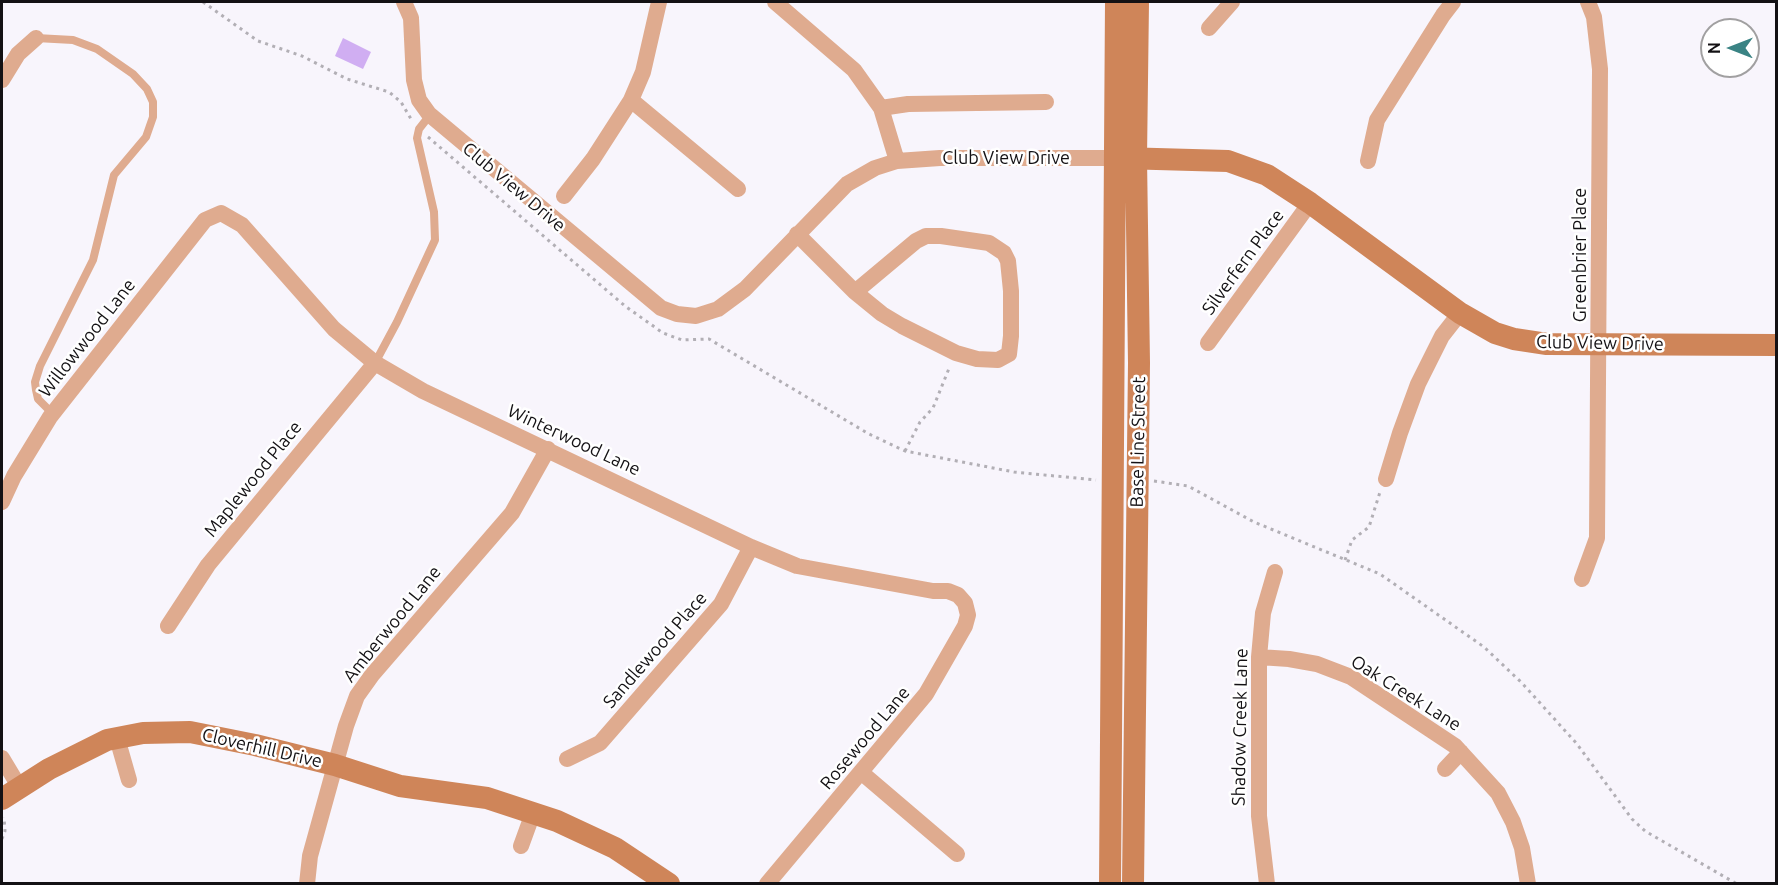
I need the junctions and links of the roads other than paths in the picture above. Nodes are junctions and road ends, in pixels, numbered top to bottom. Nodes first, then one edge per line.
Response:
1 (404, 2) edge
2 (659, 2) edge
3 (775, 2) edge
4 (1116, 2) edge
5 (1138, 2) edge
6 (1232, 2) edge
7 (1454, 2) edge
8 (1588, 2) edge
9 (1209, 28) dead end
10 (36, 38) joint
11 (2, 80) edge
12 (631, 100) junction
13 (1046, 102) dead end
14 (881, 108) junction
15 (430, 115) junction
16 (1125, 158) junction
17 (897, 161) junction
18 (1368, 161) dead end
19 (738, 189) dead end
20 (564, 196) dead end
21 (1310, 203) junction
22 (221, 213) joint
23 (797, 234) junction
24 (855, 292) junction
25 (1460, 313) junction
26 (1208, 343) dead end
27 (1599, 344) junction
28 (1776, 345) edge
29 (375, 363) junction
30 (52, 414) junction
31 (548, 449) junction
32 (1386, 479) dead end
33 (2, 502) edge
34 (751, 547) junction
35 (1275, 572) dead end
36 (1582, 579) dead end
37 (965, 603) joint
38 (168, 626) dead end
39 (1259, 657) junction
40 (117, 738) junction
41 (1461, 752) junction
42 (2, 758) edge
43 (567, 759) dead end
44 (336, 765) junction
45 (1445, 770) dead end
46 (862, 773) junction
47 (129, 780) dead end
48 (11, 794) edge
49 (533, 813) junction
50 (521, 846) dead end
51 (957, 854) dead end
52 (307, 884) edge
53 (669, 884) edge
54 (767, 884) edge
55 (1110, 884) edge
56 (1133, 884) edge
57 (1267, 884) edge
58 (1528, 884) edge

1 - 15 street, Club View Drive
2 - 12 street
3 - 14 street
4 - 16 main road, Base Line Street
5 - 16 main road, Base Line Street
6 - 9 street
7 - 18 street
8 - 27 street, Greenbrier Place
10 - 11 street
10 - 30 lane
12 - 19 street
12 - 20 street
13 - 14 street
14 - 17 street
15 - 23 street, Club View Drive
15 - 29 lane
16 - 17 street, Club View Drive
16 - 21 main road, Club View Drive
16 - 55 main road, Base Line Street
16 - 56 main road, Base Line Street
17 - 23 street, Club View Drive
21 - 25 main road, Club View Drive
21 - 26 street, Silverfern Place
22 - 29 street, Winterwood Lane
22 - 30 street, Willowwood Lane
23 - 24 street
24 - 24 street
25 - 27 main road, Club View Drive
25 - 32 street
27 - 28 main road, Club View Drive
27 - 36 street, Greenbrier Place
29 - 31 street, Winterwood Lane
29 - 38 street, Maplewood Place
30 - 33 street, Willowwood Lane
31 - 34 street, Winterwood Lane
31 - 44 street, Amberwood Lane
34 - 37 street, Winterwood Lane
34 - 43 street, Sandlewood Place
35 - 39 street, Shadow Creek Lane
37 - 46 street, Rosewood Lane
39 - 41 street, Oak Creek Lane
39 - 57 street, Shadow Creek Lane
40 - 44 main road, Cloverhill Drive
40 - 47 street
40 - 48 main road, Cloverhill Drive
41 - 45 street, Oak Creek Lane
41 - 58 street, Oak Creek Lane
42 - 48 street
44 - 49 main road, Cloverhill Drive
44 - 52 street, Amberwood Lane
46 - 51 street
46 - 54 street, Rosewood Lane
49 - 50 street
49 - 53 main road, Cloverhill Drive

